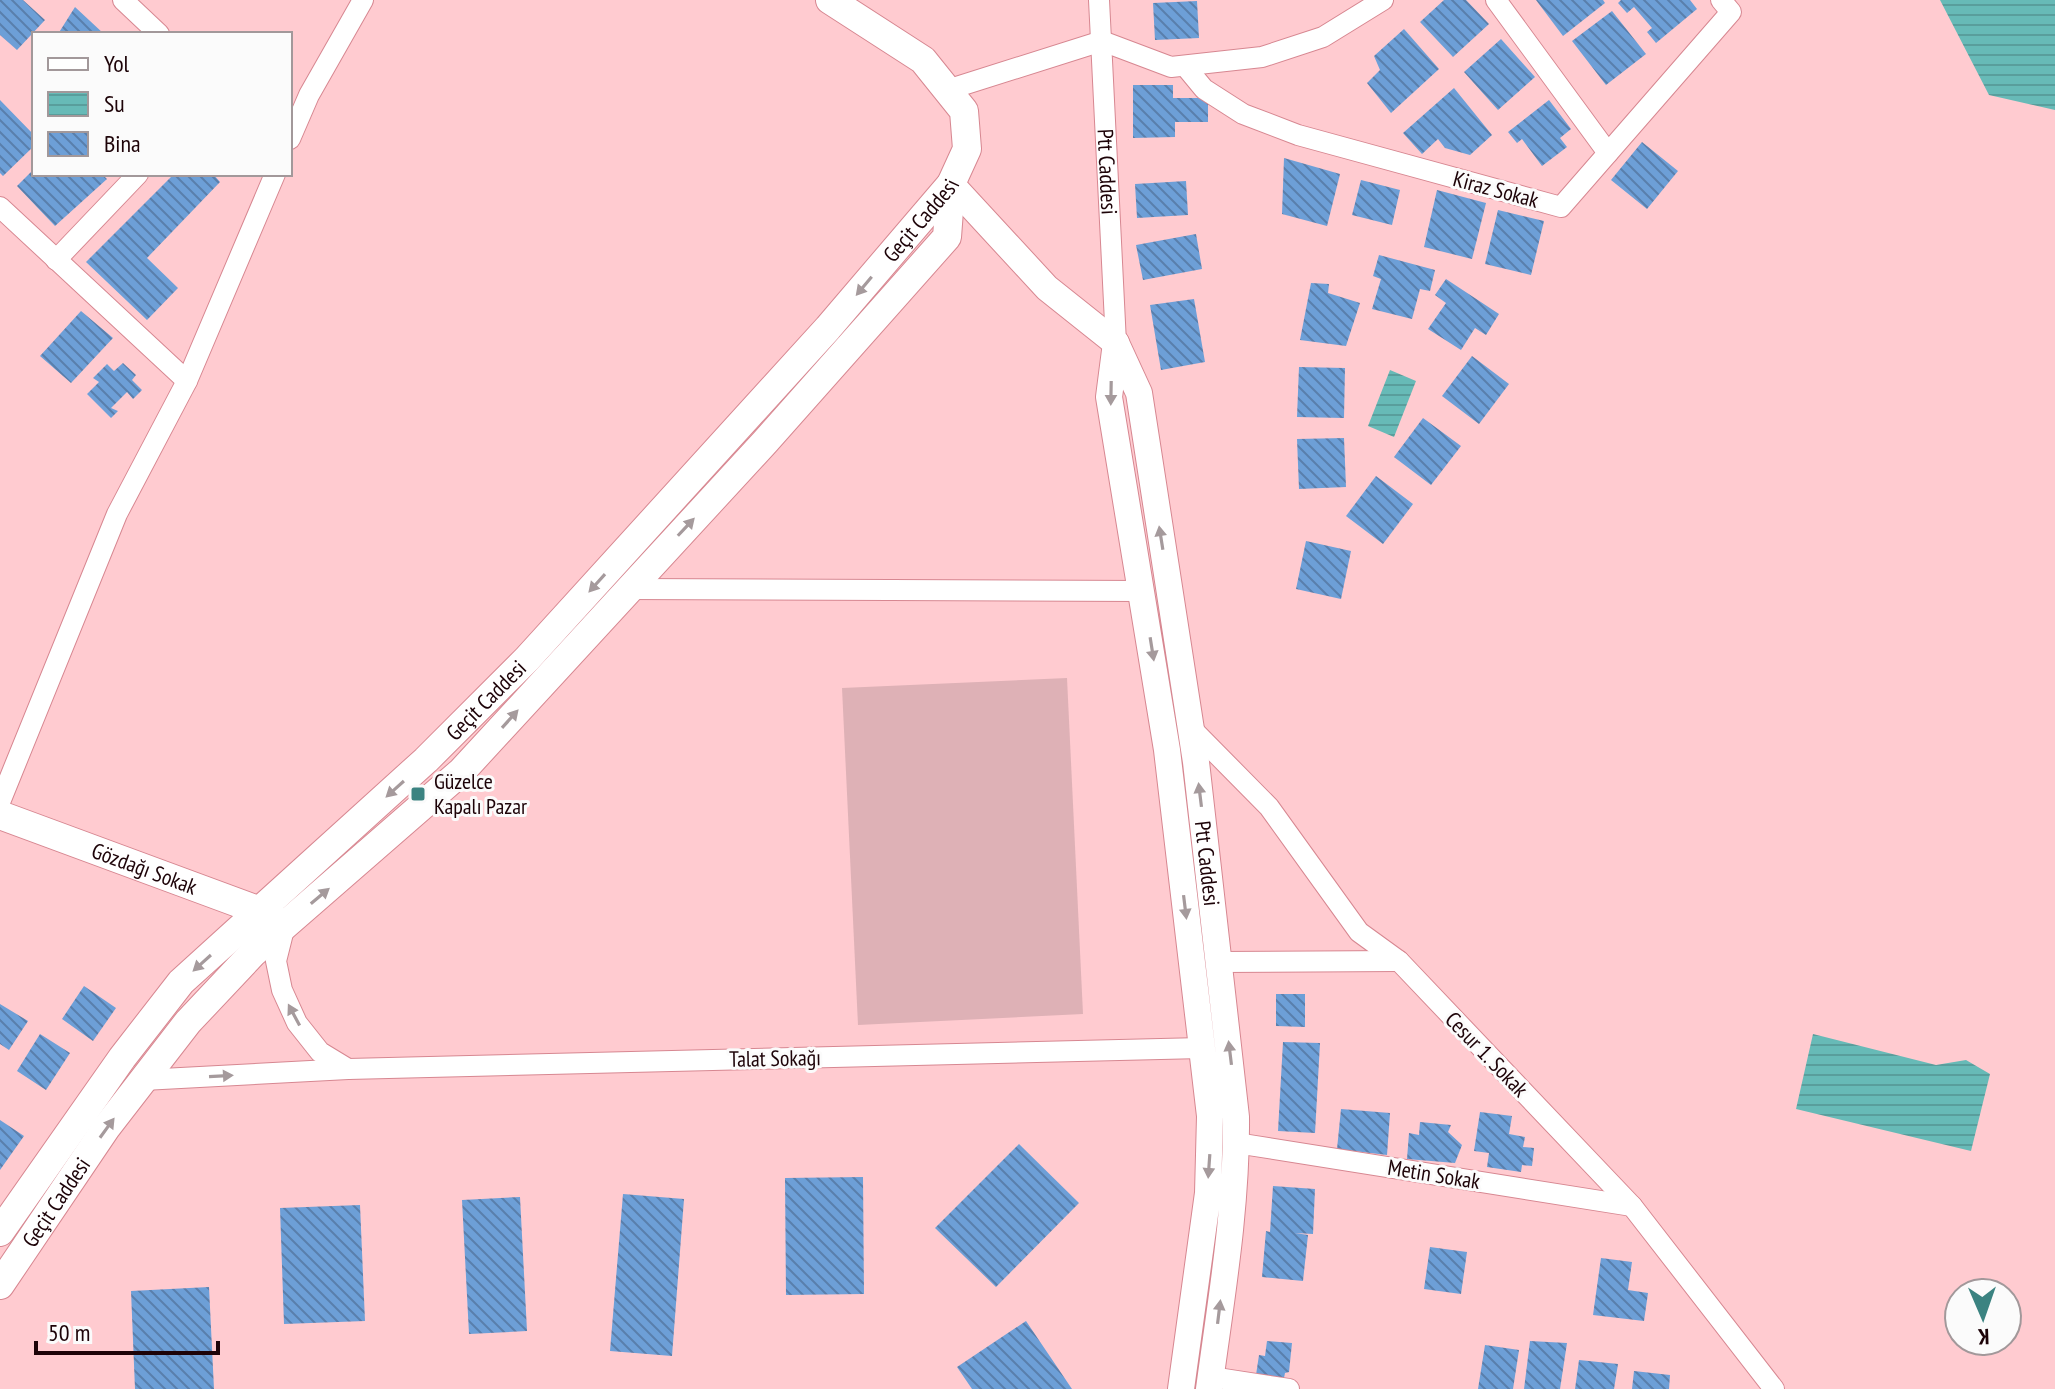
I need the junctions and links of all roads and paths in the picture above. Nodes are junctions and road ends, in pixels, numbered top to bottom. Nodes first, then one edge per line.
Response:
1 (123, 0) edge
2 (363, 0) edge
3 (830, 0) edge
4 (1099, 0) edge
5 (1383, 0) edge
6 (1496, 0) edge
7 (1721, 0) edge
8 (157, 32) edge
9 (1102, 41) junction
10 (1185, 66) junction
11 (947, 90) junction
12 (292, 134) edge
13 (1608, 153) junction
14 (136, 176) edge
15 (274, 176) edge
16 (951, 184) junction
17 (0, 207) edge
18 (56, 260) junction
19 (1116, 343) junction
20 (187, 381) junction
21 (629, 589) junction
22 (1142, 591) junction
23 (1191, 728) junction
24 (0, 802) edge
25 (0, 815) edge
26 (260, 911) junction
27 (285, 925) junction
28 (1399, 961) junction
29 (1219, 962) junction
30 (1202, 1048) junction
31 (348, 1069) junction
32 (143, 1080) junction
33 (1236, 1143) junction
34 (1632, 1206) junction
35 (0, 1232) edge
36 (0, 1285) edge
37 (1210, 1383) edge
38 (1181, 1389) edge
39 (1289, 1389) edge
40 (1774, 1389) edge

1 - 8 street
2 - 12 street
3 - 11 main road
4 - 9 street, Ptt Caddesi
5 - 10 street
6 - 13 street
7 - 13 street, Kiraz Sokak
9 - 10 street
9 - 11 street
9 - 19 street, Ptt Caddesi
10 - 13 street, Kiraz Sokak
11 - 16 main road
14 - 18 street
15 - 20 street
16 - 19 street
21 -> 16 main road, Geçit Caddesi
16 -> 26 main road, Geçit Caddesi
17 - 18 street
18 - 20 street
19 -> 22 street, Ptt Caddesi
23 -> 19 street, Ptt Caddesi
20 - 24 street
21 - 22 street
27 -> 21 main road, Geçit Caddesi
22 -> 30 street, Ptt Caddesi
23 - 28 street, Cesur 1. Sokak
29 -> 23 street, Ptt Caddesi
25 - 26 main road, Gözdağı Sokak
26 - 27 main road, Gözdağı Sokak
26 -> 35 main road, Geçit Caddesi
31 -> 27 street
27 - 32 main road, Geçit Caddesi
28 - 29 street
28 - 34 street, Cesur 1. Sokak
33 -> 29 street, Ptt Caddesi
30 - 31 street, Talat Sokağı
30 -> 38 street, Ptt Caddesi
32 -> 31 street, Talat Sokağı
36 -> 32 main road, Geçit Caddesi
33 - 34 street, Metin Sokak
37 -> 33 street, Ptt Caddesi
34 - 40 street, Cesur 1. Sokak
37 - 39 street

